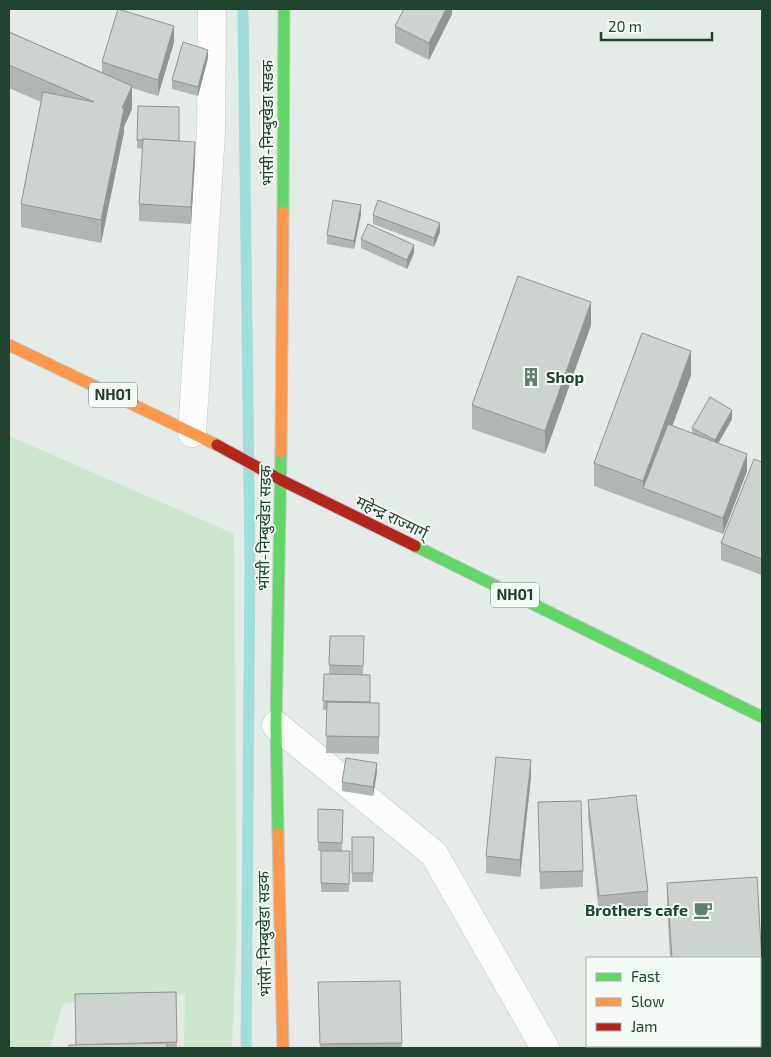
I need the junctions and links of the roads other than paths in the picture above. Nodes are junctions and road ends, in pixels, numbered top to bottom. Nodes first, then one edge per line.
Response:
1 (212, 9) edge
2 (284, 9) edge
3 (9, 345) edge
4 (192, 433) junction
5 (281, 480) junction
6 (762, 717) edge
7 (276, 725) junction
8 (282, 1048) edge
9 (545, 1048) edge

1 - 4 street
2 - 5 main road, भांसी-निम्बुखेडा सडक
3 - 4 main road, महेन्द्र राज्मार्ग् / NH01
4 - 5 main road, महेन्द्र राज्मार्ग् / NH01
5 - 6 main road, महेन्द्र राज्मार्ग् / NH01
5 - 7 main road, भांसी-निम्बुखेडा सडक
7 - 8 main road, भांसी-निम्बुखेडा सडक
7 - 9 street

